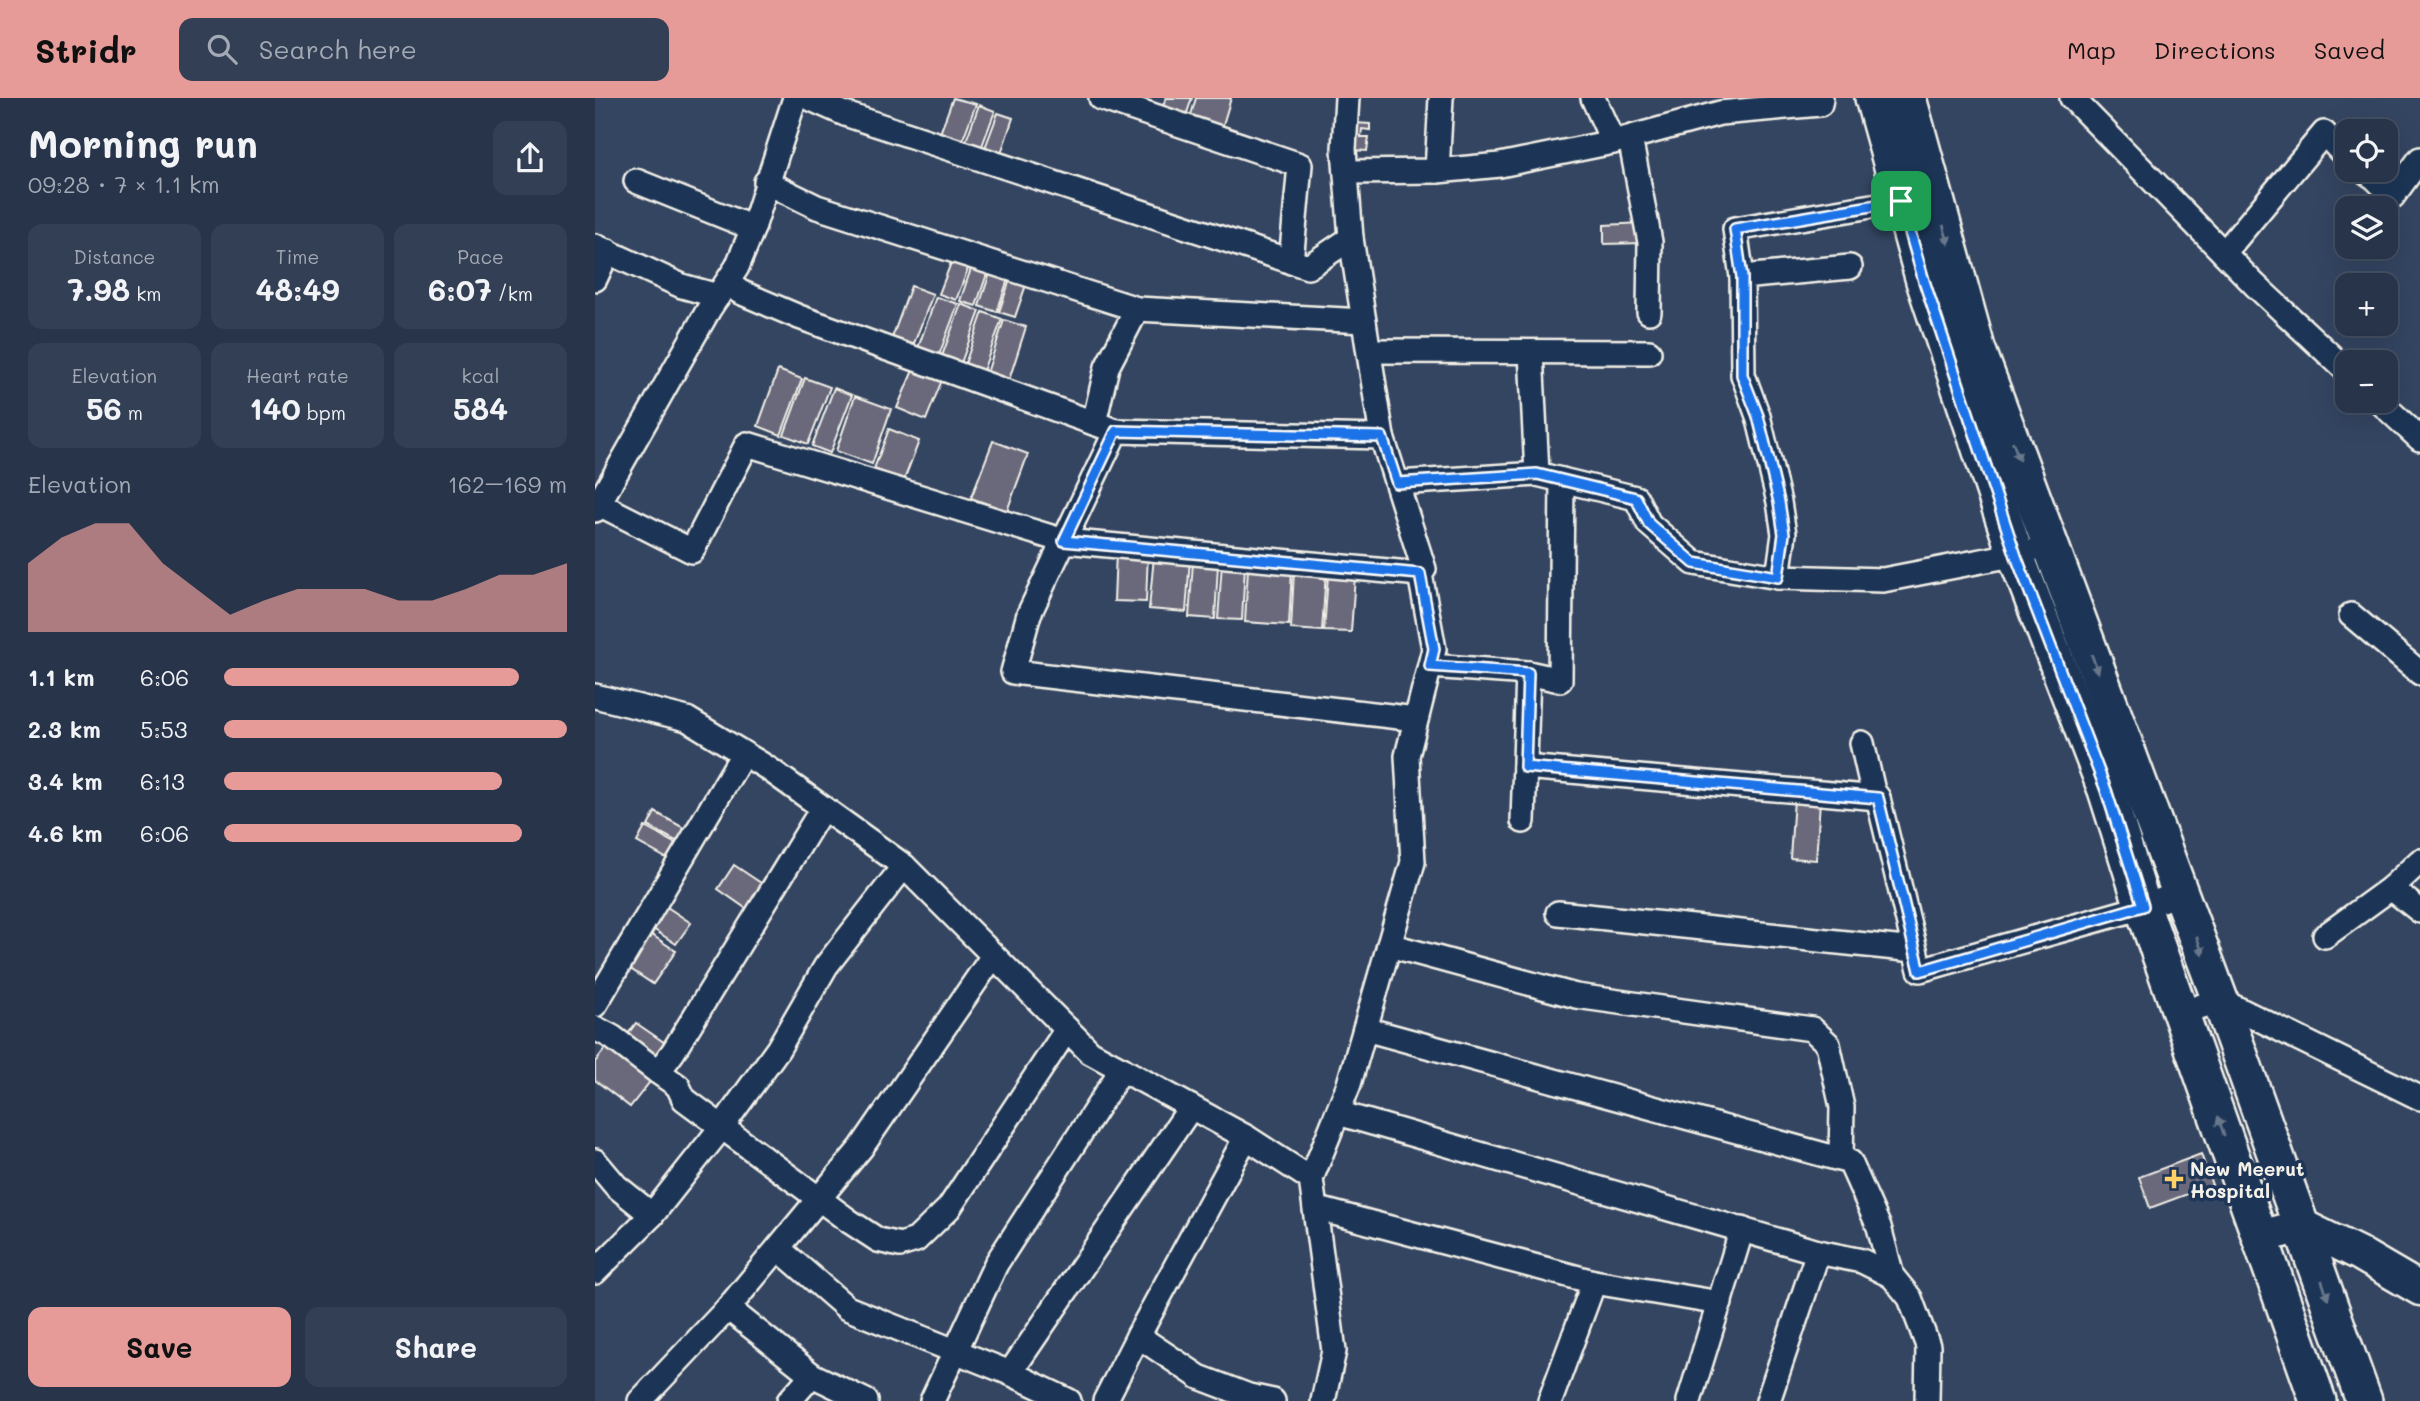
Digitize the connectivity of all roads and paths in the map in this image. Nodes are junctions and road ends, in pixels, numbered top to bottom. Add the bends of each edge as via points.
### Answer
1 (795, 98) edge
2 (809, 98) edge
3 (1101, 98) edge
4 (1347, 98) edge
5 (1441, 98) edge
6 (1593, 98) edge
7 (1821, 98) edge
8 (1873, 98) edge
9 (1908, 98) edge
10 (2077, 100) edge
11 (1719, 105) edge
12 (1622, 140) junction
13 (2335, 145) edge
14 (2420, 159) edge
15 (1437, 171) junction
16 (1346, 172) junction
17 (636, 181) dead end
18 (1908, 181) junction
19 (766, 182) junction
20 (2379, 182) edge
21 (753, 228) junction
22 (1352, 238) junction
23 (602, 248) edge
24 (2224, 253) junction
25 (1291, 262) junction
26 (1850, 267) dead end
27 (1742, 277) junction
28 (595, 279) edge
29 (723, 290) junction
30 (1137, 309) junction
31 (1649, 312) dead end
32 (1364, 321) junction
33 (1369, 351) junction
34 (1531, 352) junction
35 (1649, 352) dead end
36 (2335, 359) edge
37 (2392, 413) edge
38 (1094, 423) junction
39 (1116, 431) junction
40 (1382, 437) junction
41 (2420, 439) edge
42 (1537, 474) junction
43 (1562, 480) junction
44 (1397, 483) junction
45 (596, 505) edge
46 (1064, 541) junction
47 (2051, 545) junction
48 (2016, 556) junction
49 (1420, 574) junction
50 (1778, 577) junction
51 (2351, 615) dead end
52 (1430, 666) junction
53 (1528, 673) junction
54 (2420, 673) edge
55 (595, 696) edge
56 (1416, 719) junction
57 (1862, 743) dead end
58 (743, 754) junction
59 (1525, 767) junction
60 (1878, 798) junction
61 (822, 809) junction
62 (1523, 821) dead end
63 (2420, 861) edge
64 (904, 866) junction
65 (2391, 888) junction
66 (2180, 893) junction
67 (2143, 906) junction
68 (2420, 911) edge
69 (1558, 913) dead end
70 (2325, 936) dead end
71 (1389, 945) junction
72 (1915, 950) junction
73 (993, 956) junction
74 (2220, 1000) junction
75 (595, 1005) edge
76 (2181, 1013) junction
77 (595, 1028) edge
78 (1067, 1029) junction
79 (1365, 1029) junction
80 (1122, 1069) junction
81 (658, 1072) junction
82 (2420, 1098) edge
83 (1191, 1107) junction
84 (1338, 1114) junction
85 (721, 1128) junction
86 (1246, 1137) junction
87 (1841, 1159) junction
88 (595, 1161) edge
89 (1311, 1180) junction
90 (818, 1200) junction
91 (1315, 1208) junction
92 (652, 1215) junction
93 (2303, 1226) junction
94 (1742, 1229) junction
95 (2259, 1237) junction
96 (779, 1249) junction
97 (1818, 1252) junction
98 (599, 1260) edge
99 (1892, 1276) junction
100 (1594, 1282) junction
101 (2420, 1289) edge
102 (1720, 1303) junction
103 (728, 1308) junction
104 (1137, 1336) junction
105 (956, 1352) junction
106 (1010, 1373) junction
107 (812, 1376) junction
108 (640, 1401) edge
109 (789, 1401) edge
110 (866, 1401) edge
111 (932, 1401) edge
112 (1069, 1401) edge
113 (1105, 1401) edge
114 (1273, 1401) edge
115 (1323, 1401) edge
116 (1550, 1401) edge
117 (1689, 1401) edge
118 (1768, 1401) edge
119 (1927, 1401) edge
120 (2318, 1401) edge
121 (2364, 1401) edge

1 - 19 street
2 - 25 street via 845,114
3 - 25 street via 1300,164
4 - 16 street
5 - 15 street
6 - 12 street
7 - 11 street via 1820,104
8 - 18 main road
9 - 18 main road
10 - 24 street
11 - 12 street
12 - 15 street via 1500,164
12 - 31 street via 1650,242
13 - 24 street via 2324,133
14 - 20 street via 2393,196
15 - 16 street
16 - 22 street
17 - 21 street
18 - 27 street via 1735,229
18 -> 47 main road
18 - 48 main road via 1924,281
19 - 21 street
19 - 30 street via 817,207
21 - 29 street
22 - 25 street via 1308,267
22 - 32 street
23 - 28 street
23 - 29 street via 682,286
24 - 36 street
26 - 27 street
27 - 50 street via 1742,375 1758,416 1779,502 1784,534
29 - 38 street via 740,292
29 - 45 street
30 - 32 street
30 - 38 street via 1107,367
32 - 33 street
33 - 34 street
33 - 40 street
34 - 35 street
34 - 42 street
37 - 41 street
38 - 39 street
39 - 40 street
39 - 46 street
40 - 44 street
42 - 43 street
42 - 44 street
43 - 50 street via 1636,498 1649,524 1694,563
43 - 53 street via 1560,680
44 - 49 street via 1424,569
45 - 46 street via 692,551 747,444
46 - 49 street
46 - 56 street via 1029,614 1013,672
47 - 48 street
47 -> 66 main road
48 - 50 street via 1883,580
48 - 67 main road via 2106,790
49 - 52 street via 1434,649
51 - 54 street
52 - 53 street
52 - 56 street
53 - 59 street
55 - 58 street via 687,719
56 - 71 street via 1407,756 1413,862
57 - 60 street
58 - 61 street
58 - 75 street
59 - 60 street
59 - 62 street
60 - 72 street
61 - 64 street
61 - 81 street
63 - 65 street
64 - 73 street
64 - 85 street via 826,966 778,1049
65 - 68 street
65 - 70 street
66 - 67 street
66 -> 74 main road
67 - 72 street via 1920,971
67 - 76 main road
69 - 72 street
71 - 79 street
71 - 87 street via 1576,996 1812,1029 1828,1044 1842,1107
73 - 78 street
73 - 90 street via 860,1148
74 - 76 street
74 - 82 street
74 - 93 main road
95 -> 76 main road
77 - 81 street
78 - 80 street via 1090,1052
78 - 90 street via 949,1208 916,1240 900,1245 878,1240
79 - 84 street
79 - 87 street
80 - 83 street
80 - 105 street via 996,1264
81 - 85 street
83 - 86 street
83 - 106 street
84 - 89 street
84 - 94 street
85 - 90 street
85 - 92 street
86 - 89 street
86 - 104 street
87 - 99 street via 1850,1162 1879,1227
88 - 92 street via 616,1186
89 - 91 street
90 - 96 street
91 - 100 street
91 - 115 street via 1334,1351
92 - 98 street
93 - 95 street
93 - 101 street
93 -> 121 main road
94 - 97 street
94 - 102 street
95 - 120 main road
96 - 103 street
96 - 105 street via 847,1308
97 - 99 street via 1862,1261
97 - 118 street
99 - 119 street via 1910,1298 1928,1346
100 - 102 street
100 - 116 street
102 - 117 street
103 - 107 street
103 - 108 street
104 - 113 street
104 - 114 street via 1199,1377
105 - 106 street
105 - 111 street
106 - 112 street
107 - 109 street
107 - 110 street

